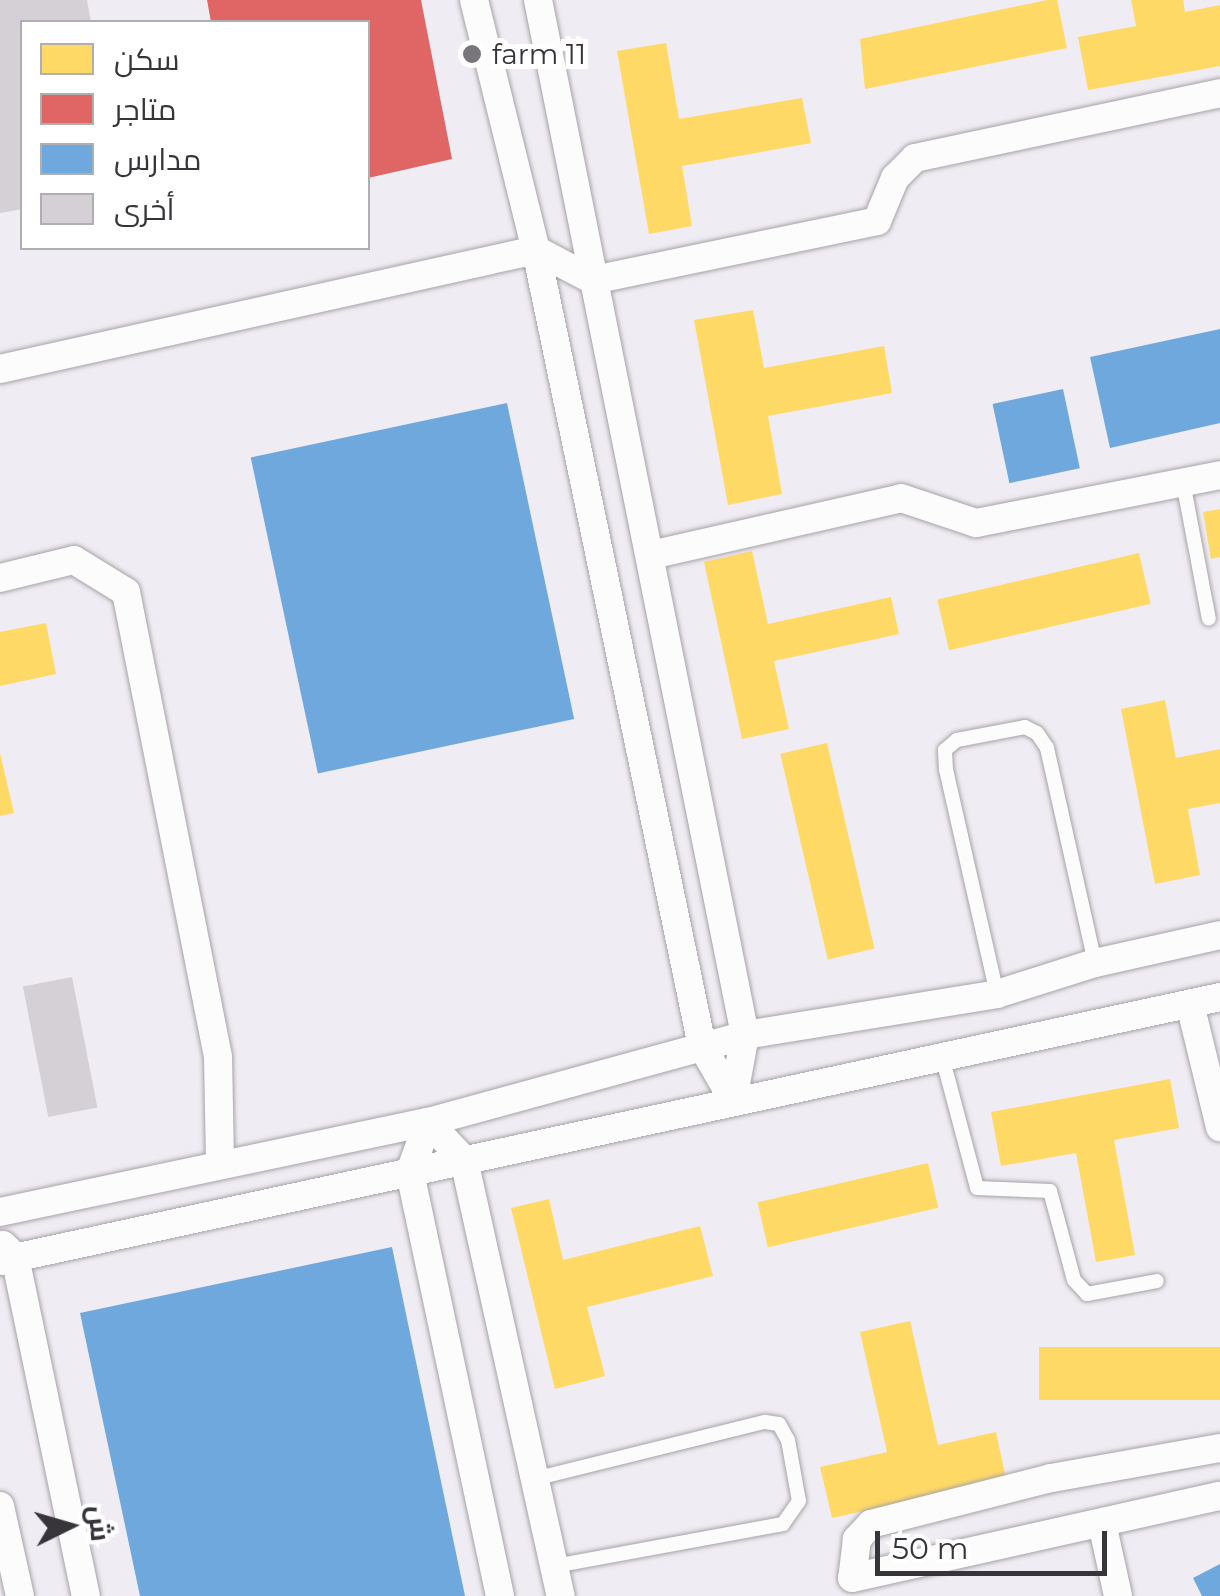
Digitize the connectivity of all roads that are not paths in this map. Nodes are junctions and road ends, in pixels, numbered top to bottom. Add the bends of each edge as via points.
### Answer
1 (474, 0) edge
2 (538, 0) edge
3 (1220, 93) edge
4 (536, 250) junction
5 (592, 280) junction
6 (0, 369) edge
7 (1220, 475) edge
8 (1183, 482) junction
9 (651, 555) junction
10 (0, 578) edge
11 (1208, 619) dead end
12 (1220, 935) edge
13 (1095, 963) junction
14 (997, 994) junction
15 (1220, 997) edge
16 (1190, 1004) junction
17 (745, 1035) junction
18 (702, 1046) junction
19 (944, 1060) junction
20 (733, 1100) junction
21 (428, 1122) junction
22 (1220, 1127) edge
23 (464, 1160) junction
24 (220, 1166) junction
25 (410, 1172) junction
26 (0, 1212) edge
27 (5, 1253) edge
28 (1157, 1282) dead end
29 (1220, 1448) edge
30 (534, 1479) junction
31 (1220, 1496) edge
32 (0, 1506) edge
33 (1102, 1523) junction
34 (553, 1566) junction
35 (20, 1596) edge
36 (86, 1596) edge
37 (500, 1596) edge
38 (561, 1596) edge
39 (1118, 1596) edge

1 - 4 street
2 - 5 street
3 - 5 street via 914,158 895,178 877,221
4 - 5 street
4 - 6 street
4 - 18 street
5 - 9 street
7 - 8 street
8 - 9 street via 976,522 901,498
8 - 11 lane
9 - 17 street
10 - 24 street via 74,560 126,592 218,1058
12 - 13 street
13 - 14 street
13 - 14 lane via 1047,748 1025,727 957,740 945,750 946,770
14 - 17 street
15 - 16 street
16 - 19 street
16 - 22 street
17 - 18 street
17 - 20 street
18 - 20 street
18 - 21 street
19 - 20 street
19 - 28 lane via 977,1188 1050,1191 1074,1280 1087,1294
20 - 23 street
21 - 23 street
21 - 24 street
21 - 25 street
23 - 25 street
23 - 30 street
24 - 26 street
25 - 27 street
25 - 37 street
27 - 36 street
29 - 33 street via 1051,1478 872,1524 857,1539 852,1578
30 - 34 street
30 - 34 lane via 765,1422 780,1424 788,1440 799,1501 782,1524
31 - 33 street
32 - 35 street
33 - 39 street
34 - 38 street

